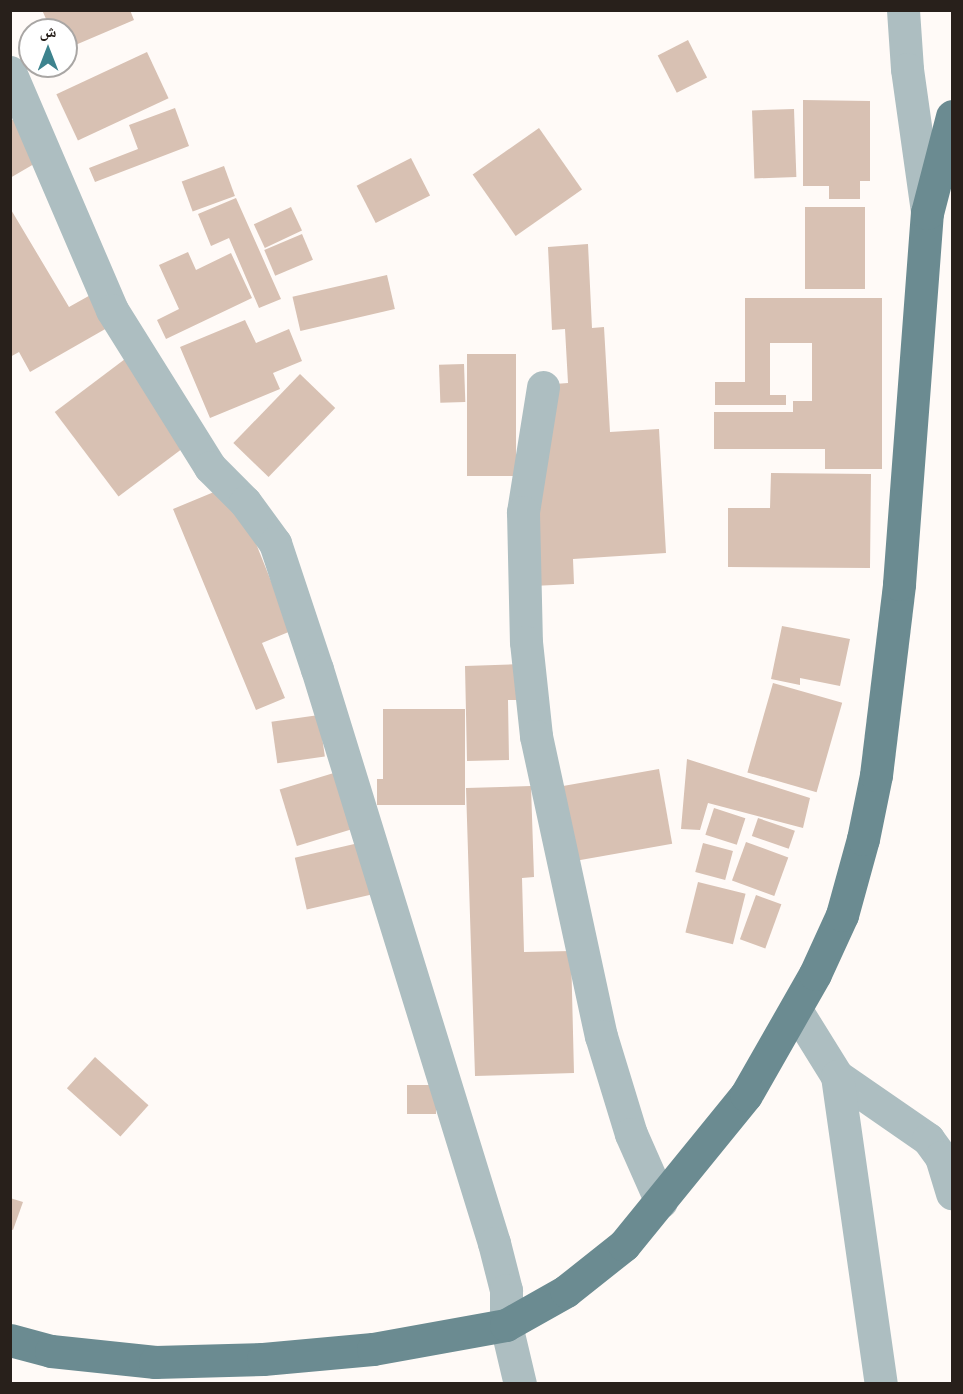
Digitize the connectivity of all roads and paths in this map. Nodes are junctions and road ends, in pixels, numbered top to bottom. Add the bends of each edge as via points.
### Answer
1 (903, 10) edge
2 (10, 72) edge
3 (952, 116) edge
4 (927, 213) junction
5 (543, 387) dead end
6 (796, 1010) junction
7 (837, 1076) junction
8 (952, 1193) edge
9 (661, 1202) junction
10 (506, 1325) junction
11 (10, 1340) edge
12 (520, 1383) edge
13 (881, 1383) edge

1 - 4 street
2 - 10 street via 112,310 210,467 245,502 275,543 494,1243 506,1290
3 - 4 main road
4 - 6 main road via 899,584 876,775 842,915
5 - 9 street via 523,512 526,642 536,736 601,1036 631,1134
6 - 7 street
6 - 9 main road via 746,1095
7 - 8 street via 928,1139 941,1157
7 - 13 street
9 - 10 main road via 624,1245 599,1265 566,1291
10 - 11 main road via 373,1350 227,1360 155,1362 51,1351
10 - 12 street

